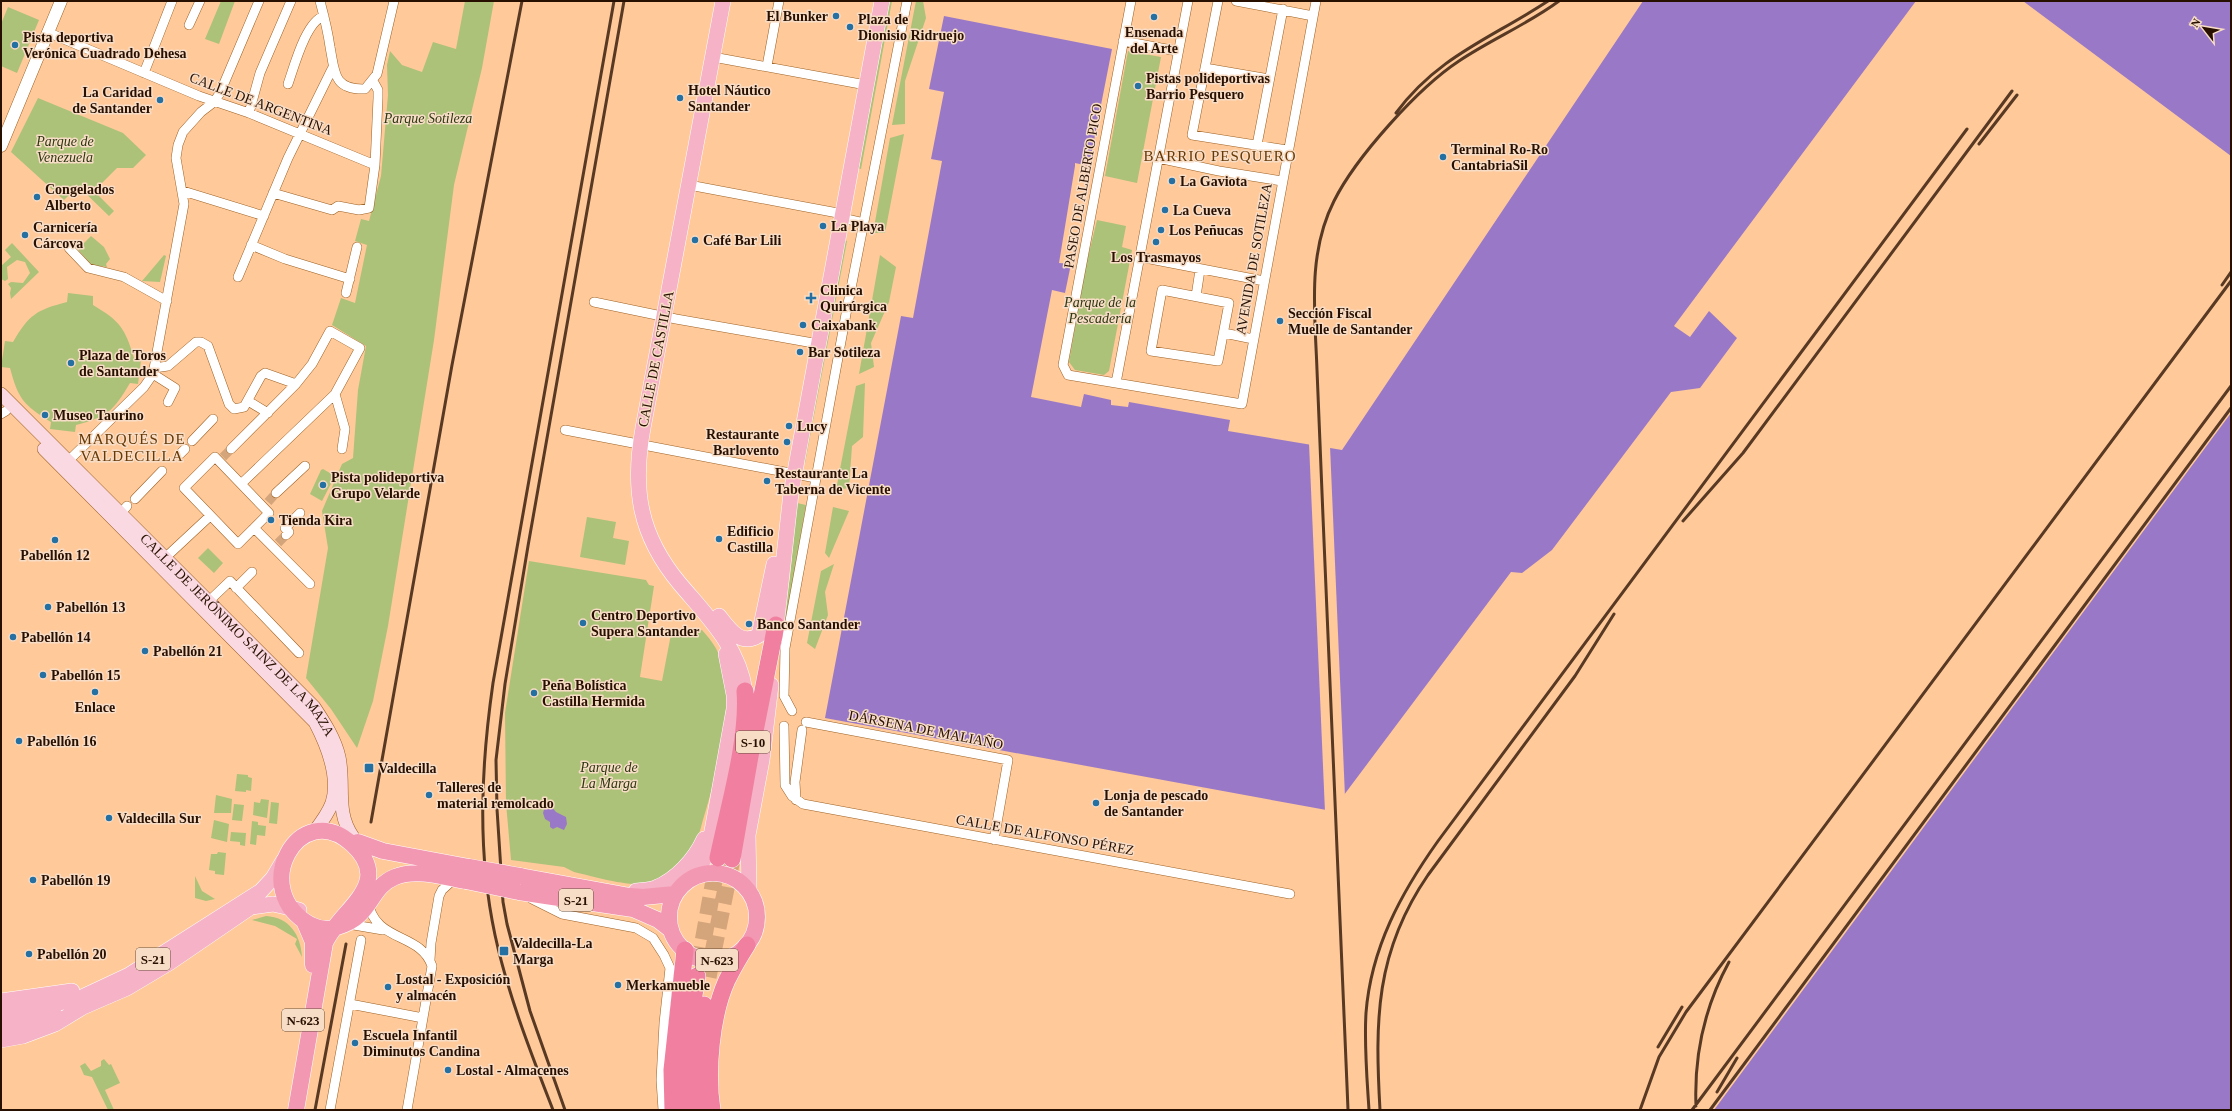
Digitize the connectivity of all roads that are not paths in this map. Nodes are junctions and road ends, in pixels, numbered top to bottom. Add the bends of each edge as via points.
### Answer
1 (61, 1) edge
2 (172, 1) edge
3 (200, 1) edge
4 (259, 1) edge
5 (291, 1) edge
6 (320, 1) edge
7 (394, 1) edge
8 (723, 1) edge
9 (779, 1) edge
10 (882, 1) edge
11 (907, 1) edge
12 (1131, 1) edge
13 (1188, 1) edge
14 (1218, 1) edge
15 (1236, 1) edge
16 (1316, 1) edge
17 (1283, 9) junction
18 (324, 16) junction
19 (1314, 16) junction
20 (189, 25) dead end
21 (47, 32) junction
22 (1123, 40) junction
23 (1178, 51) junction
24 (713, 57) junction
25 (767, 66) junction
26 (1205, 68) junction
27 (332, 69) junction
28 (144, 73) junction
29 (1270, 79) junction
30 (373, 81) junction
31 (288, 84) dead end
32 (860, 84) junction
33 (214, 102) junction
34 (249, 113) junction
35 (14, 116) junction
36 (1, 129) edge
37 (300, 134) junction
38 (1257, 145) junction
39 (1, 146) edge
40 (1287, 150) junction
41 (1158, 158) junction
42 (376, 165) junction
43 (1282, 181) junction
44 (689, 185) junction
45 (182, 191) junction
46 (273, 193) junction
47 (264, 216) junction
48 (842, 216) junction
49 (864, 223) junction
50 (251, 245) junction
51 (358, 247) dead end
52 (69, 248) dead end
53 (1140, 257) junction
54 (1200, 270) junction
55 (238, 277) dead end
56 (350, 279) junction
57 (1264, 281) junction
58 (346, 294) dead end
59 (1196, 296) junction
60 (167, 301) junction
61 (594, 302) dead end
62 (664, 317) junction
63 (1224, 333) junction
64 (1254, 340) junction
65 (818, 344) junction
66 (154, 371) junction
67 (1116, 383) junction
68 (296, 384) junction
69 (1, 394) edge
70 (335, 394) junction
71 (248, 401) junction
72 (168, 402) dead end
73 (3, 410) edge
74 (268, 412) junction
75 (213, 418) dead end
76 (565, 430) dead end
77 (192, 441) dead end
78 (640, 444) junction
79 (342, 448) dead end
80 (231, 449) tunnel mouth
81 (65, 464) junction
82 (305, 466) dead end
83 (162, 471) dead end
84 (795, 473) junction
85 (816, 478) junction
86 (241, 484) junction
87 (276, 494) tunnel mouth
88 (791, 497) junction
89 (135, 499) dead end
90 (300, 513) dead end
91 (210, 516) junction
92 (254, 528) junction
93 (286, 535) tunnel mouth
94 (658, 551) junction
95 (166, 558) junction
96 (252, 572) dead end
97 (310, 584) dead end
98 (236, 588) junction
99 (209, 602) junction
100 (776, 625) junction
101 (722, 635) junction
102 (298, 653) dead end
103 (745, 691) joint
104 (792, 711) dead end
105 (806, 722) dead end
106 (784, 726) dead end
107 (802, 730) dead end
108 (796, 800) junction
109 (716, 808) junction
110 (311, 830) junction
111 (994, 840) junction
112 (357, 841) junction
113 (280, 860) junction
114 (698, 875) junction
115 (459, 876) junction
116 (749, 890) junction
117 (519, 892) junction
118 (616, 892) junction
119 (676, 894) junction
120 (1290, 894) dead end
121 (370, 897) junction
122 (303, 918) junction
123 (341, 924) junction
124 (382, 928) junction
125 (671, 930) junction
126 (361, 940) dead end
127 (747, 945) junction
128 (685, 950) junction
129 (430, 960) junction
130 (97, 989) junction
131 (1, 1001) edge
132 (350, 1004) junction
133 (83, 1007) junction
134 (1, 1015) edge
135 (423, 1018) junction
136 (1, 1026) edge
137 (1, 1040) edge
138 (672, 1090) junction
139 (287, 1110) edge
140 (296, 1110) edge
141 (330, 1110) edge
142 (407, 1110) edge
143 (664, 1110) edge
144 (672, 1110) edge
145 (686, 1110) edge
146 (698, 1110) edge
147 (712, 1110) edge

1 - 21 street
2 - 28 street
3 - 20 street
4 - 33 street
5 - 34 street via 260,73
6 - 18 street
7 - 30 street via 381,65
8 - 24 main road, CALLE DE CASTILLA
9 - 25 street
10 - 32 main road
11 - 49 street
12 - 22 street, PASEO DE ALBERTO PICO
13 - 23 street
14 - 26 street
15 - 17 street
16 - 19 street, AVENIDA DE SOTILEZA
17 - 19 street
17 - 29 street
18 - 27 street
18 - 31 street via 318,18 311,27
19 - 40 street, AVENIDA DE SOTILEZA
21 - 28 street, CALLE DE ARGENTINA
21 - 35 street
22 - 23 street
22 - 67 street, PASEO DE ALBERTO PICO via 1064,359 1068,375
23 - 41 street
24 - 25 street
24 - 44 main road, CALLE DE CASTILLA
25 - 32 street
26 - 29 street
26 - 38 street via 1192,135
27 - 30 street via 337,78 350,88 364,89
27 - 37 street
28 - 33 street, CALLE DE ARGENTINA
29 - 38 street
30 - 42 street via 378,90
32 - 48 main road
33 - 34 street, CALLE DE ARGENTINA
33 - 45 street via 201,112 180,138 176,158
34 - 37 street, CALLE DE ARGENTINA
35 - 36 street via 9,124
35 - 39 street
37 - 42 street, CALLE DE ARGENTINA
37 - 46 street
38 - 40 street
40 - 43 street, AVENIDA DE SOTILEZA
41 - 43 street
41 - 53 street
42 - 46 street via 369,208 359,210 338,206 332,210
43 - 57 street, AVENIDA DE SOTILEZA
44 - 48 street
44 - 62 main road, CALLE DE CASTILLA
45 - 47 street
45 - 60 street via 184,204
46 - 47 street
47 - 50 street
48 - 49 street
48 - 65 main road
49 - 85 street
50 - 55 street
50 - 56 street via 285,259
51 - 56 street
52 - 60 street via 88,268 124,277
53 - 54 street
53 - 67 street
54 - 57 street
54 - 59 street
56 - 58 street
57 - 64 street, AVENIDA DE SOTILEZA
59 - 63 street via 1229,303
59 - 63 street via 1162,290 1151,351 1218,361
60 - 66 street
61 - 62 street
62 - 65 street
62 - 78 main road, CALLE DE CASTILLA
63 - 64 street
64 - 67 street, AVENIDA DE SOTILEZA via 1242,404
65 - 84 main road
66 - 71 street via 168,366 196,342 204,342 208,346 229,404 237,410 244,407
66 - 72 street via 175,388
66 - 81 street via 144,387
68 - 70 street via 312,364 330,331 360,348
68 - 71 street via 265,373
68 - 74 street
69 - 81 main road, CALLE DE JERÓNIMO SAINZ DE LA MAZA
70 - 79 street via 345,429
70 - 86 street
71 - 74 street
73 - 81 main road, CALLE DE JERÓNIMO SAINZ DE LA MAZA
74 - 80 street
75 - 77 street
76 - 78 street
78 - 84 street
78 - 94 main road, CALLE DE CASTILLA via 637,474 640,504 645,523
81 - 95 main road, CALLE DE JERÓNIMO SAINZ DE LA MAZA via 124,510
81 - 110 main road, CALLE DE JERÓNIMO SAINZ DE LA MAZA via 307,713 324,740 334,783 332,802
82 - 87 street
83 - 89 street
84 - 85 street
84 - 88 main road
85 - 104 street via 785,648 784,696
86 - 91 street via 221,459 215,457 184,488
86 - 92 street via 266,505 269,513
88 - 94 main road via 775,558 762,625 759,635 752,639 745,640 735,635
88 - 100 main road
90 - 93 street via 285,528 290,532
91 - 92 street via 238,544
91 - 95 street
92 - 97 street via 276,545
94 - 101 main road, CALLE DE CASTILLA via 669,571
95 - 99 main road, CALLE DE JERÓNIMO SAINZ DE LA MAZA
96 - 98 street
98 - 99 street via 230,582
98 - 102 street
99 - 112 main road, CALLE DE JERÓNIMO SAINZ DE LA MAZA via 288,680 320,716 339,757 341,808 347,826
100 - 103 highway, S-10 via 750,756 725,859 745,717
100 - 116 main road via 769,705 748,835
101 - 103 main road, CALLE DE CASTILLA via 740,666
101 - 109 main road via 734,695 732,722
105 - 111 street, DÁRSENA DE MALIAÑO via 1008,760
106 - 108 street via 784,785
107 - 108 street
108 - 111 street, CALLE DE ALFONSO PÉREZ via 814,807
109 - 114 main road via 710,842
109 - 118 main road via 699,850 680,871 654,888
110 - 112 highway, S-21 via 324,830
110 - 113 highway, S-21
110 - 122 highway, S-21 via 292,857 286,877
111 - 120 street, CALLE DE ALFONSO PÉREZ
112 - 115 highway, S-21 via 374,849 442,862
112 - 121 highway via 372,867
112 - 123 highway, S-21 via 367,879 362,896
113 - 122 highway via 281,885 285,898
113 - 130 main road, S-21 via 273,878 260,891 129,975
114 - 116 highway, N-623 via 711,872 724,874 737,879
114 - 119 highway via 685,883
115 - 117 highway, S-21, bridge
115 - 118 highway, S-21, bridge via 520,876
115 - 121 highway, S-21 via 400,870 378,879
115 - 124 street via 434,880 407,878 388,886 375,905 375,912
115 - 129 street via 442,890 439,896
116 - 127 highway, N-623 via 757,910 757,923
117 - 125 highway, S-21 via 633,909 658,920
117 - 143 street via 562,914 620,924 644,932 653,938 670,968 661,1080
118 - 119 highway, S-21 via 643,897
119 - 125 highway via 670,911
121 - 123 highway, S-21
121 - 124 street
122 - 123 highway, S-21 via 317,928
122 - 133 main road, S-21 via 273,904 254,906 127,988
122 - 139 highway, N-623 via 314,948 314,960
123 - 124 street
123 - 140 highway, N-623 via 329,945
124 - 129 street via 420,948
125 - 128 highway, N-623
126 - 132 street
127 - 128 highway, N-623 via 736,954 717,960 697,957
127 - 147 highway via 727,981 718,1008 711,1051
128 - 138 highway via 674,1044
129 - 135 street via 432,974
130 - 131 main road, S-21
130 - 134 main road, S-21 via 82,997
132 - 135 street
132 - 141 street
133 - 136 main road, S-21 via 36,1020
133 - 137 main road, S-21 via 55,1024 23,1036
135 - 142 street
138 - 143 highway
138 - 144 highway
145 - 146 highway via 686,1046 702,976 696,1063

